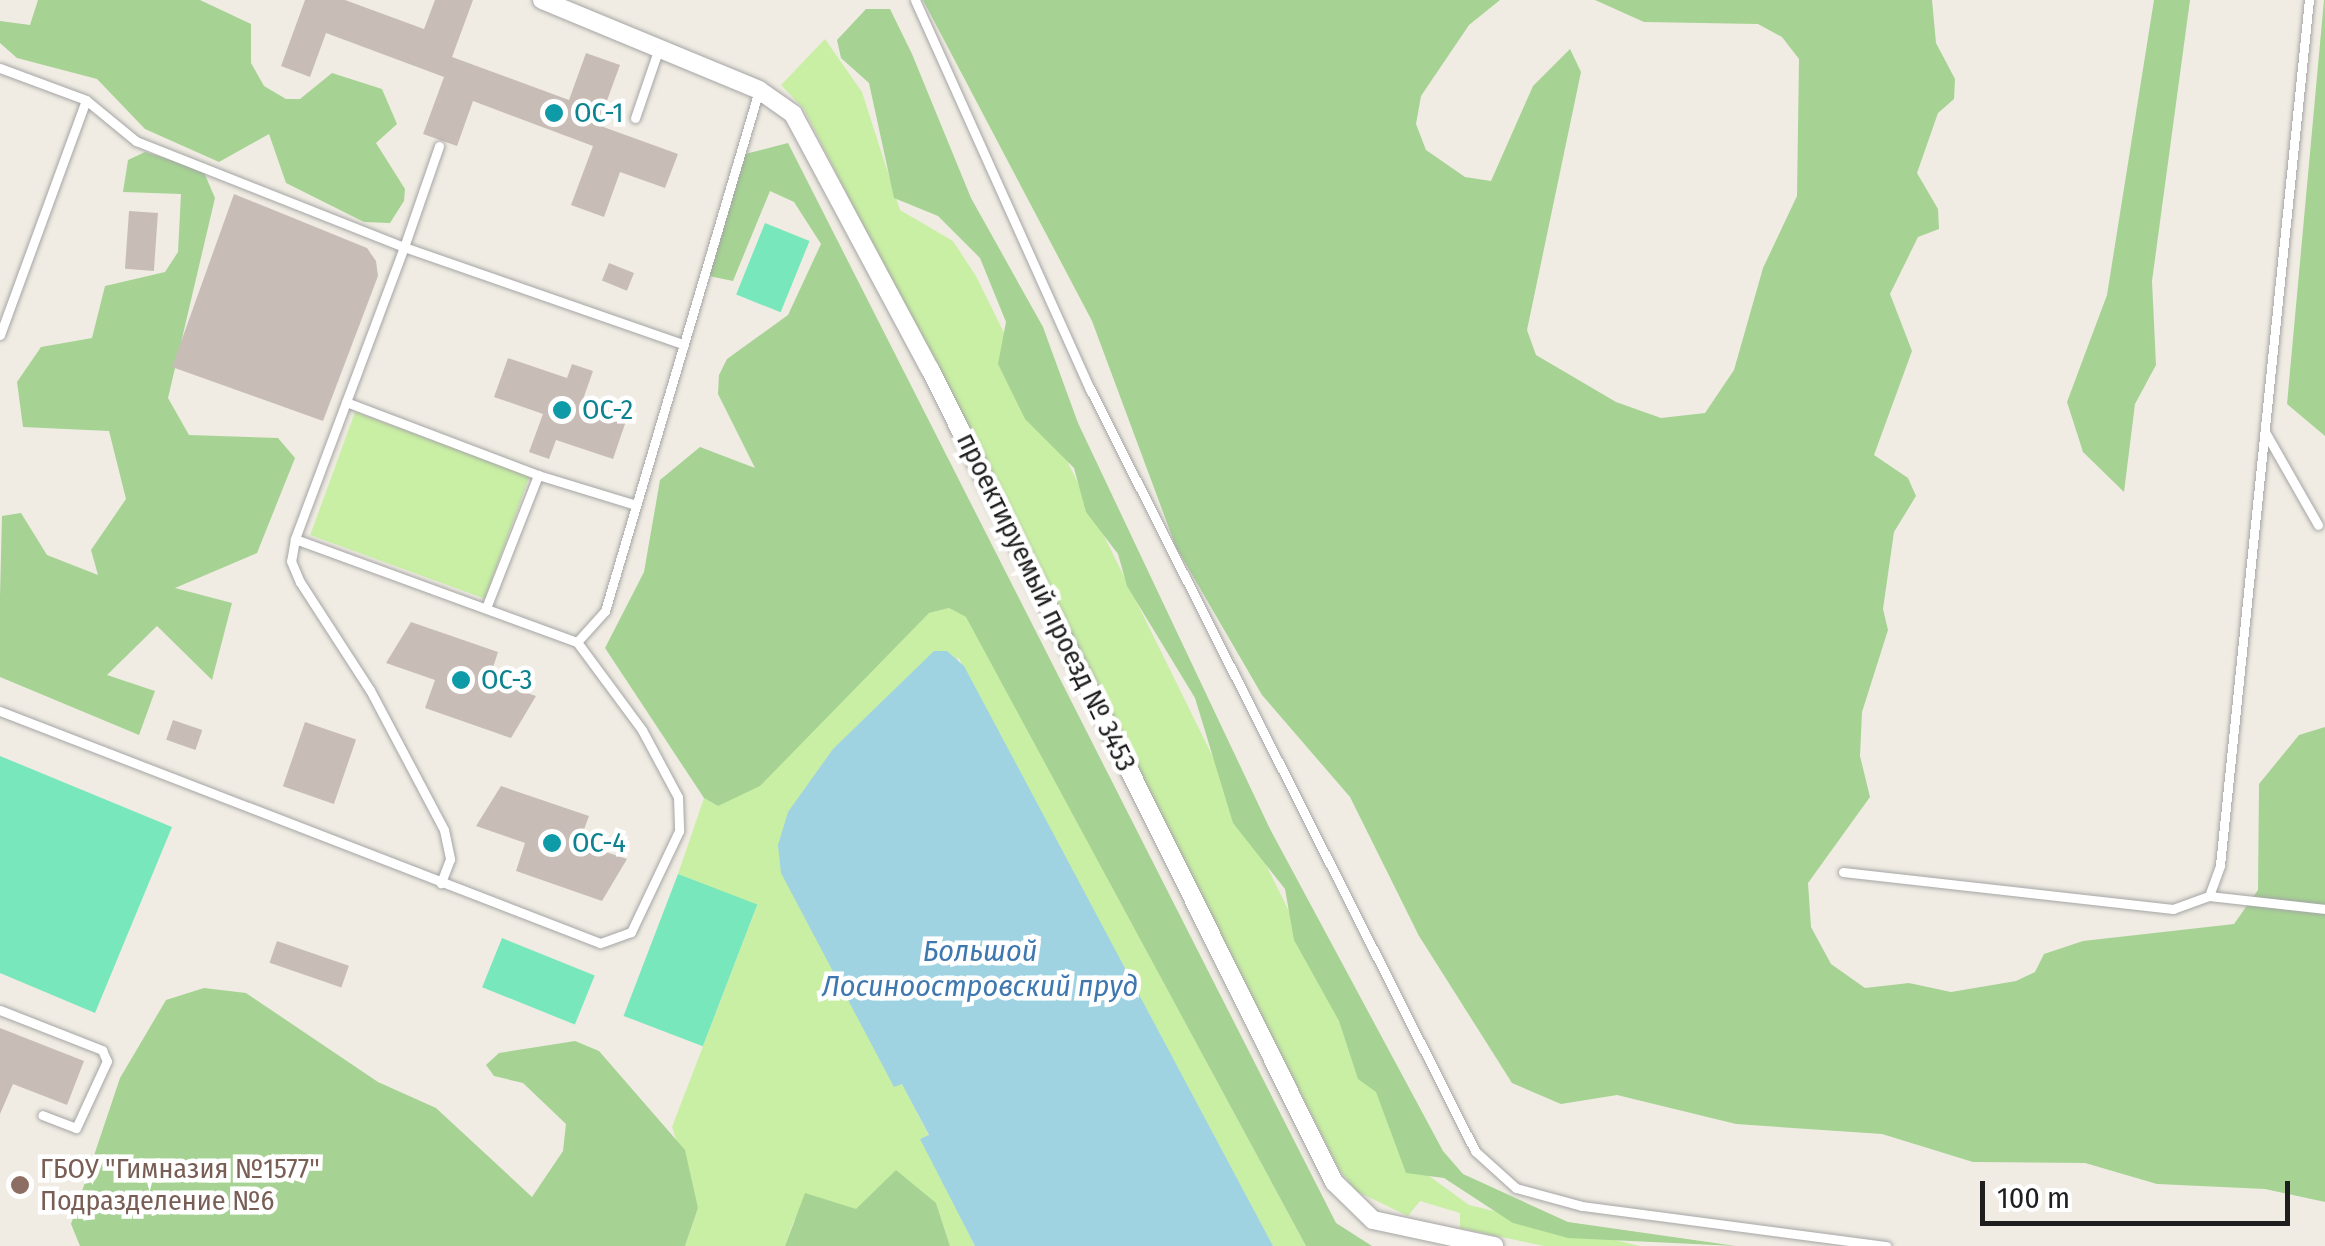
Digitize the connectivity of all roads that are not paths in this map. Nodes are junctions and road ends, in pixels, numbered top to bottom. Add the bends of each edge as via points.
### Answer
1 (542, 0) edge
2 (915, 0) edge
3 (2309, 0) edge
4 (659, 48) junction
5 (0, 68) edge
6 (758, 90) junction
7 (86, 100) junction
8 (636, 118) dead end
9 (440, 146) dead end
10 (404, 247) junction
11 (0, 335) edge
12 (684, 344) junction
13 (346, 402) junction
14 (2264, 429) junction
15 (538, 474) junction
16 (636, 505) junction
17 (2318, 525) dead end
18 (295, 539) junction
19 (486, 608) junction
20 (577, 642) junction
21 (0, 711) edge
22 (1842, 872) dead end
23 (441, 883) junction
24 (2210, 896) junction
25 (2325, 909) edge
26 (0, 1010) edge
27 (42, 1116) dead end
28 (1494, 1246) edge
29 (1886, 1246) edge

1 - 4 street, проектируемый проезд № 3453
2 - 29 lane via 1090,390 1475,1150 1516,1188 1582,1206
3 - 14 lane
4 - 6 street, проектируемый проезд № 3453
4 - 8 lane
5 - 7 lane
6 - 12 lane
6 - 28 street, проектируемый проезд № 3453 via 800,123 930,369 1334,1182 1373,1220
7 - 10 lane via 136,141
7 - 11 lane
9 - 10 lane
10 - 12 lane
10 - 13 lane
12 - 16 lane
13 - 15 lane
13 - 18 lane
14 - 17 lane
14 - 24 lane via 2220,865
15 - 16 lane
15 - 19 lane
16 - 20 lane via 605,611
18 - 19 lane
18 - 23 lane via 291,560 300,582 370,690 444,830 450,860
19 - 20 lane
20 - 23 lane via 642,730 678,797 678,831 643,911 631,932 600,944
21 - 23 lane
22 - 24 lane via 2173,909
24 - 25 lane
26 - 27 lane via 102,1050 107,1061 76,1128

